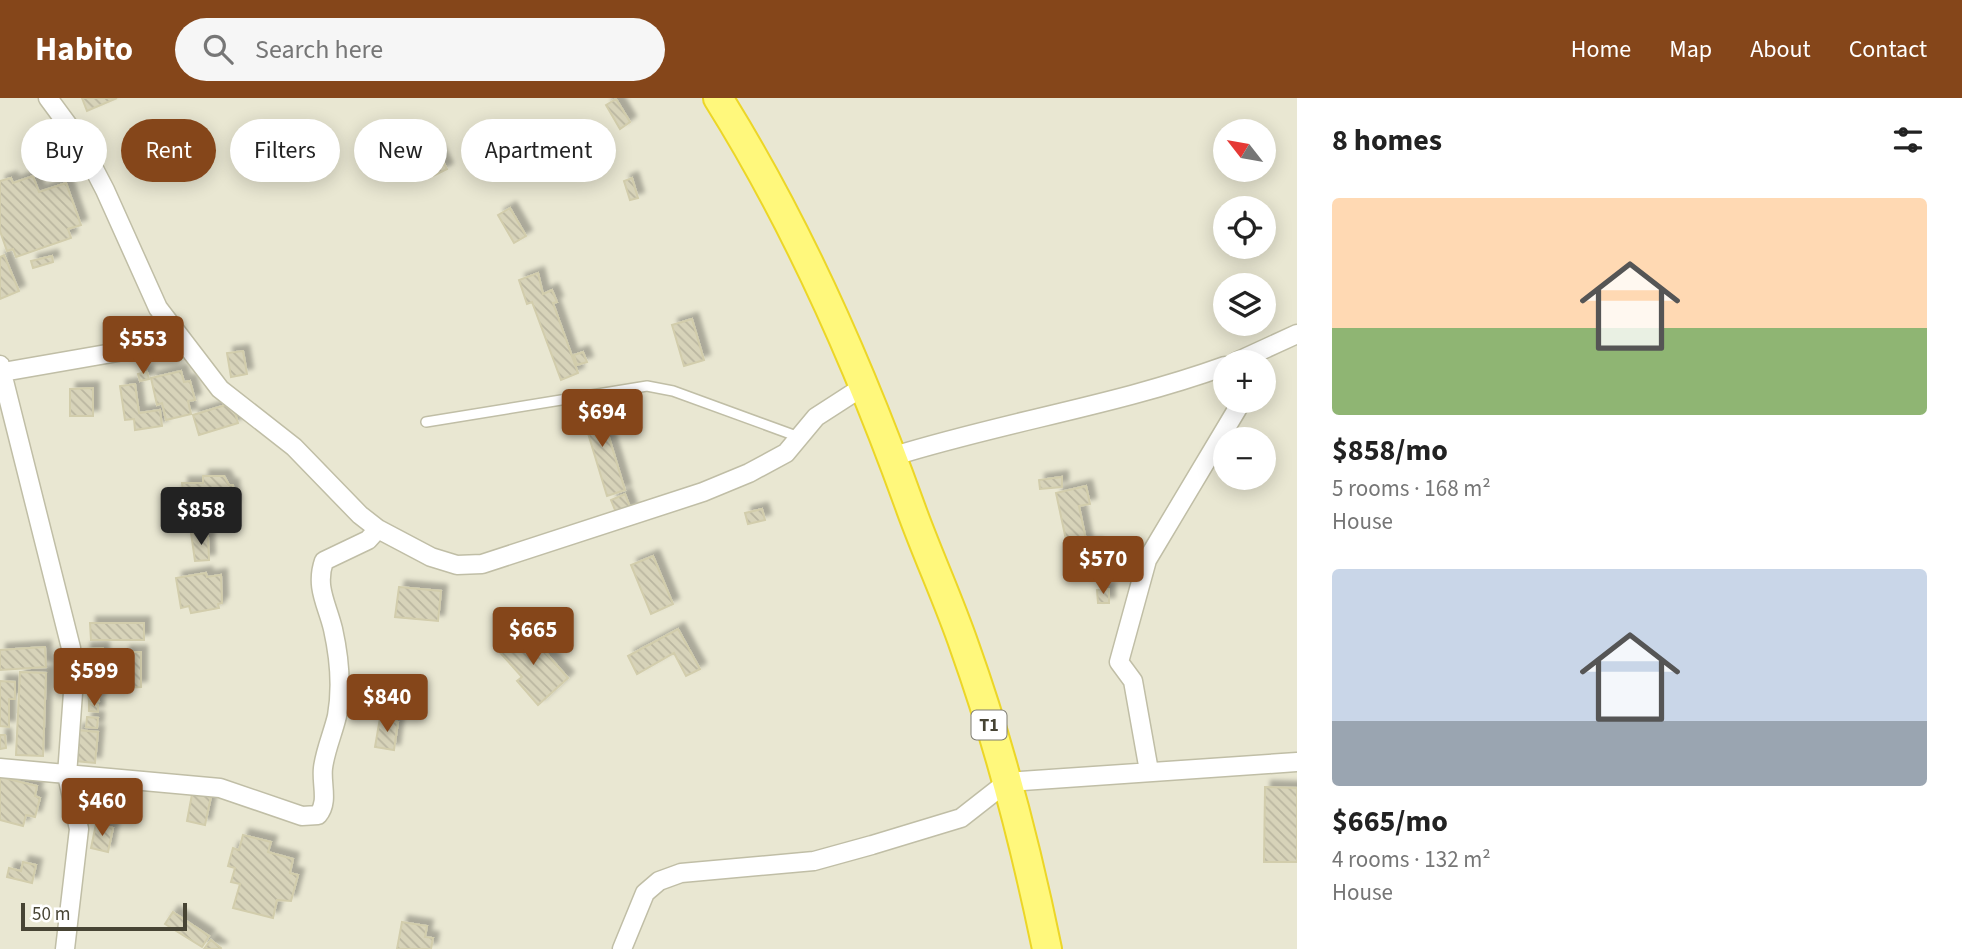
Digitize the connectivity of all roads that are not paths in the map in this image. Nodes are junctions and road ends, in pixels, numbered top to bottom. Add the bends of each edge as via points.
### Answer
1 (48, 98) edge
2 (718, 98) edge
3 (1290, 340) edge
4 (181, 341) junction
5 (1265, 350) edge
6 (1276, 354) edge
7 (2, 369) edge
8 (1213, 370) edge
9 (864, 386) junction
10 (1235, 413) edge
11 (426, 422) dead end
12 (801, 438) junction
13 (894, 456) junction
14 (378, 529) junction
15 (1297, 762) edge
16 (0, 768) edge
17 (1149, 771) junction
18 (67, 775) junction
19 (1007, 782) junction
20 (65, 949) edge
21 (622, 949) edge
22 (1047, 949) edge

1 - 4 street via 79,140 158,308
2 - 9 highway, T1 via 749,147 813,273
3 - 5 street
3 - 6 street
4 - 7 street
4 - 14 street via 220,389 294,447
7 - 18 street via 71,648 74,679
8 - 13 street via 1124,398 968,433
9 - 12 street via 821,412
9 - 13 highway, T1
10 - 17 street via 1147,560 1122,646 1119,662 1133,681
11 - 12 lane via 647,386 674,391
12 - 14 street via 786,453 703,492 482,564 457,565 431,557
13 - 19 highway, T1 via 965,648
14 - 18 street via 368,540 324,561 320,575 339,667 337,714 323,768 324,807 318,815 302,816 220,788
15 - 17 street
16 - 18 street
17 - 19 street
18 - 20 street via 79,829
19 - 21 street via 961,818 872,845 814,861 681,873 659,881 645,893
19 - 22 highway, T1

